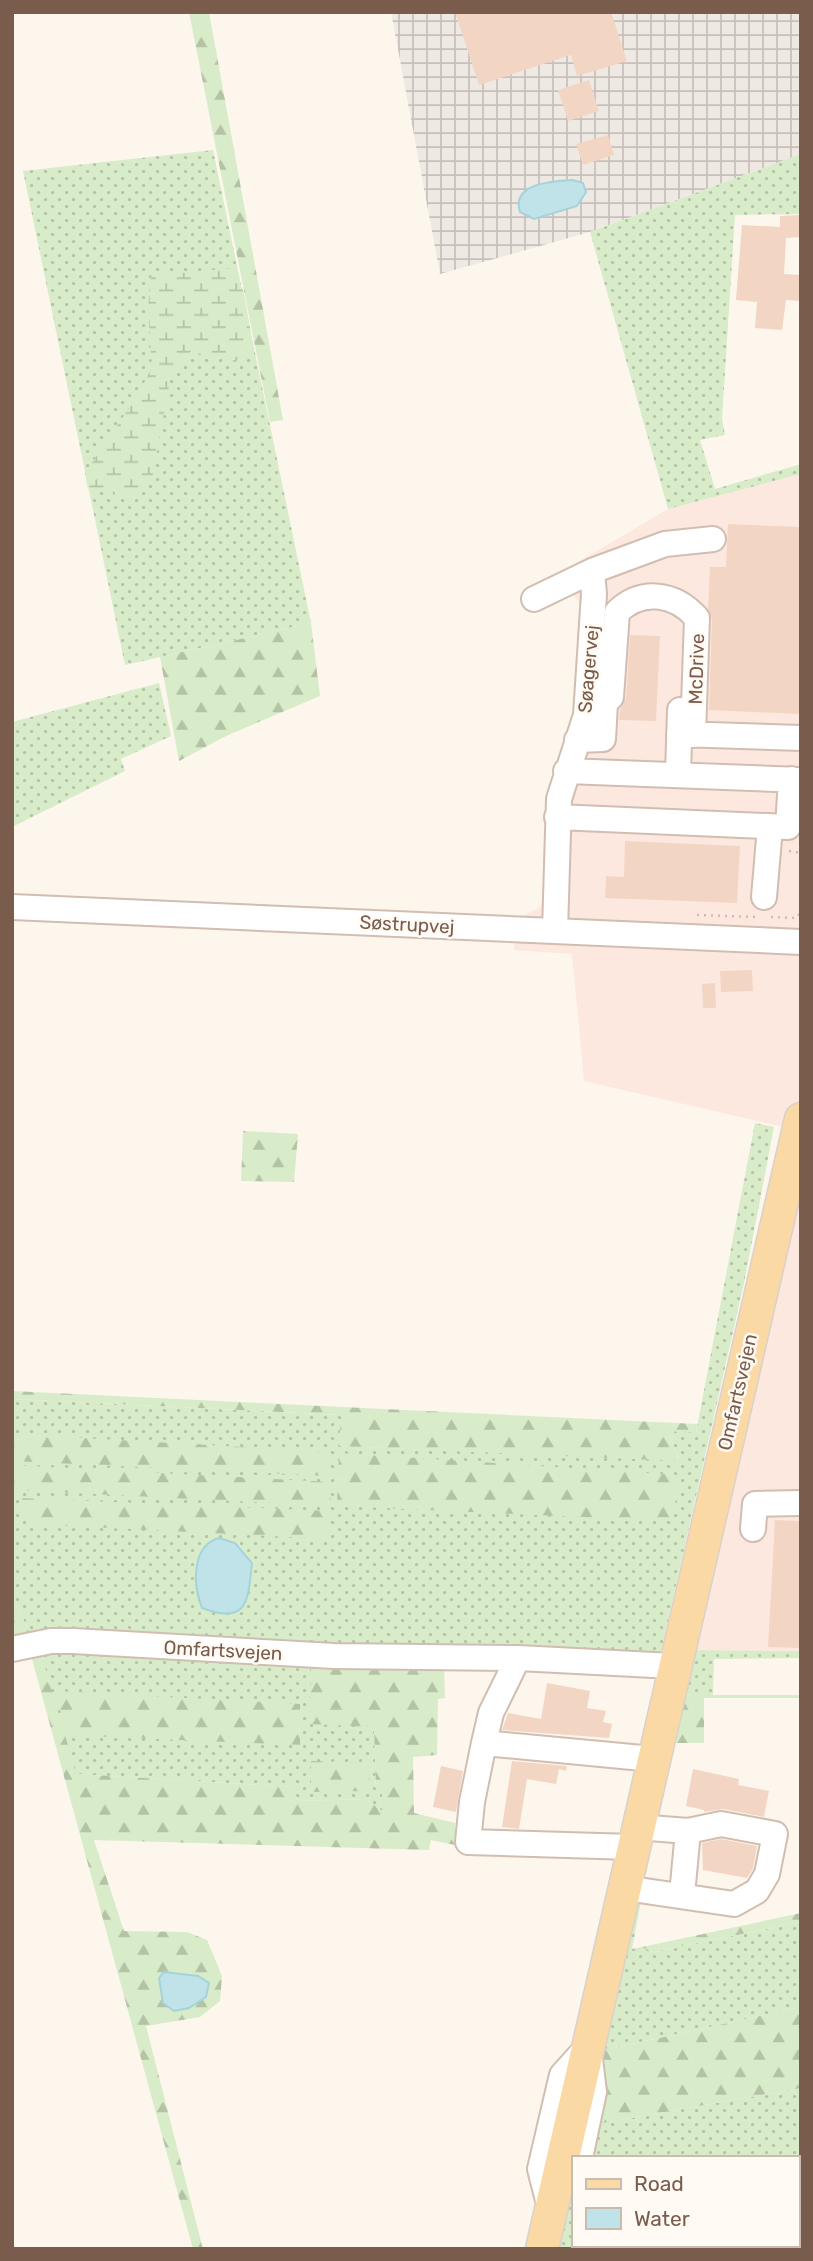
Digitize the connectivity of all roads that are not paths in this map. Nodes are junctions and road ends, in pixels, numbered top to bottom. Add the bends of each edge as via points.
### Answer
1 (713, 539) dead end
2 (592, 571) junction
3 (534, 600) dead end
4 (686, 735) junction
5 (801, 738) edge
6 (577, 740) junction
7 (566, 771) junction
8 (678, 775) junction
9 (796, 780) edge
10 (557, 817) junction
11 (770, 827) junction
12 (764, 897) dead end
13 (12, 907) edge
14 (555, 931) junction
15 (801, 942) edge
16 (801, 1119) edge
17 (801, 1503) edge
18 (753, 1529) dead end
19 (12, 1649) edge
20 (518, 1658) junction
21 (673, 1666) junction
22 (484, 1744) junction
23 (653, 1759) junction
24 (688, 1831) junction
25 (635, 1837) junction
26 (625, 1888) junction
27 (682, 1895) junction
28 (589, 2045) junction
29 (580, 2156) edge
30 (572, 2185) edge
31 (551, 2212) junction
32 (542, 2249) edge

1 - 2 street via 664,544
2 - 3 street
2 - 6 street, Søagervej via 586,715
4 - 5 street
4 - 6 street, McDrive via 697,618 684,616 669,598 648,596 617,612 603,739
4 - 8 street, McDrive
6 - 7 street, Søagervej
7 - 8 street
7 - 10 street, Søagervej
8 - 9 street
9 - 11 street via 788,827
10 - 11 street
10 - 14 street, Søagervej
11 - 12 street
13 - 14 street, Søstrupvej
14 - 15 street, Søstrupvej
16 - 21 main road, Omfartsvejen
17 - 18 street via 755,1504
19 - 20 street, Omfartsvejen via 62,1641 334,1656
20 - 21 street, Omfartsvejen
20 - 22 street via 491,1713
21 - 23 main road, Omfartsvejen
22 - 23 street
22 - 25 street via 468,1842
23 - 25 main road, Omfartsvejen
24 - 25 street
24 - 27 street
24 - 27 street via 721,1824 775,1834 767,1874 757,1891 734,1904
25 - 26 main road, Omfartsvejen
26 - 27 street
26 - 28 main road, Omfartsvejen
28 - 29 street via 594,2092
28 - 31 main road, Omfartsvejen
30 - 31 street
31 - 32 main road, Omfartsvejen

